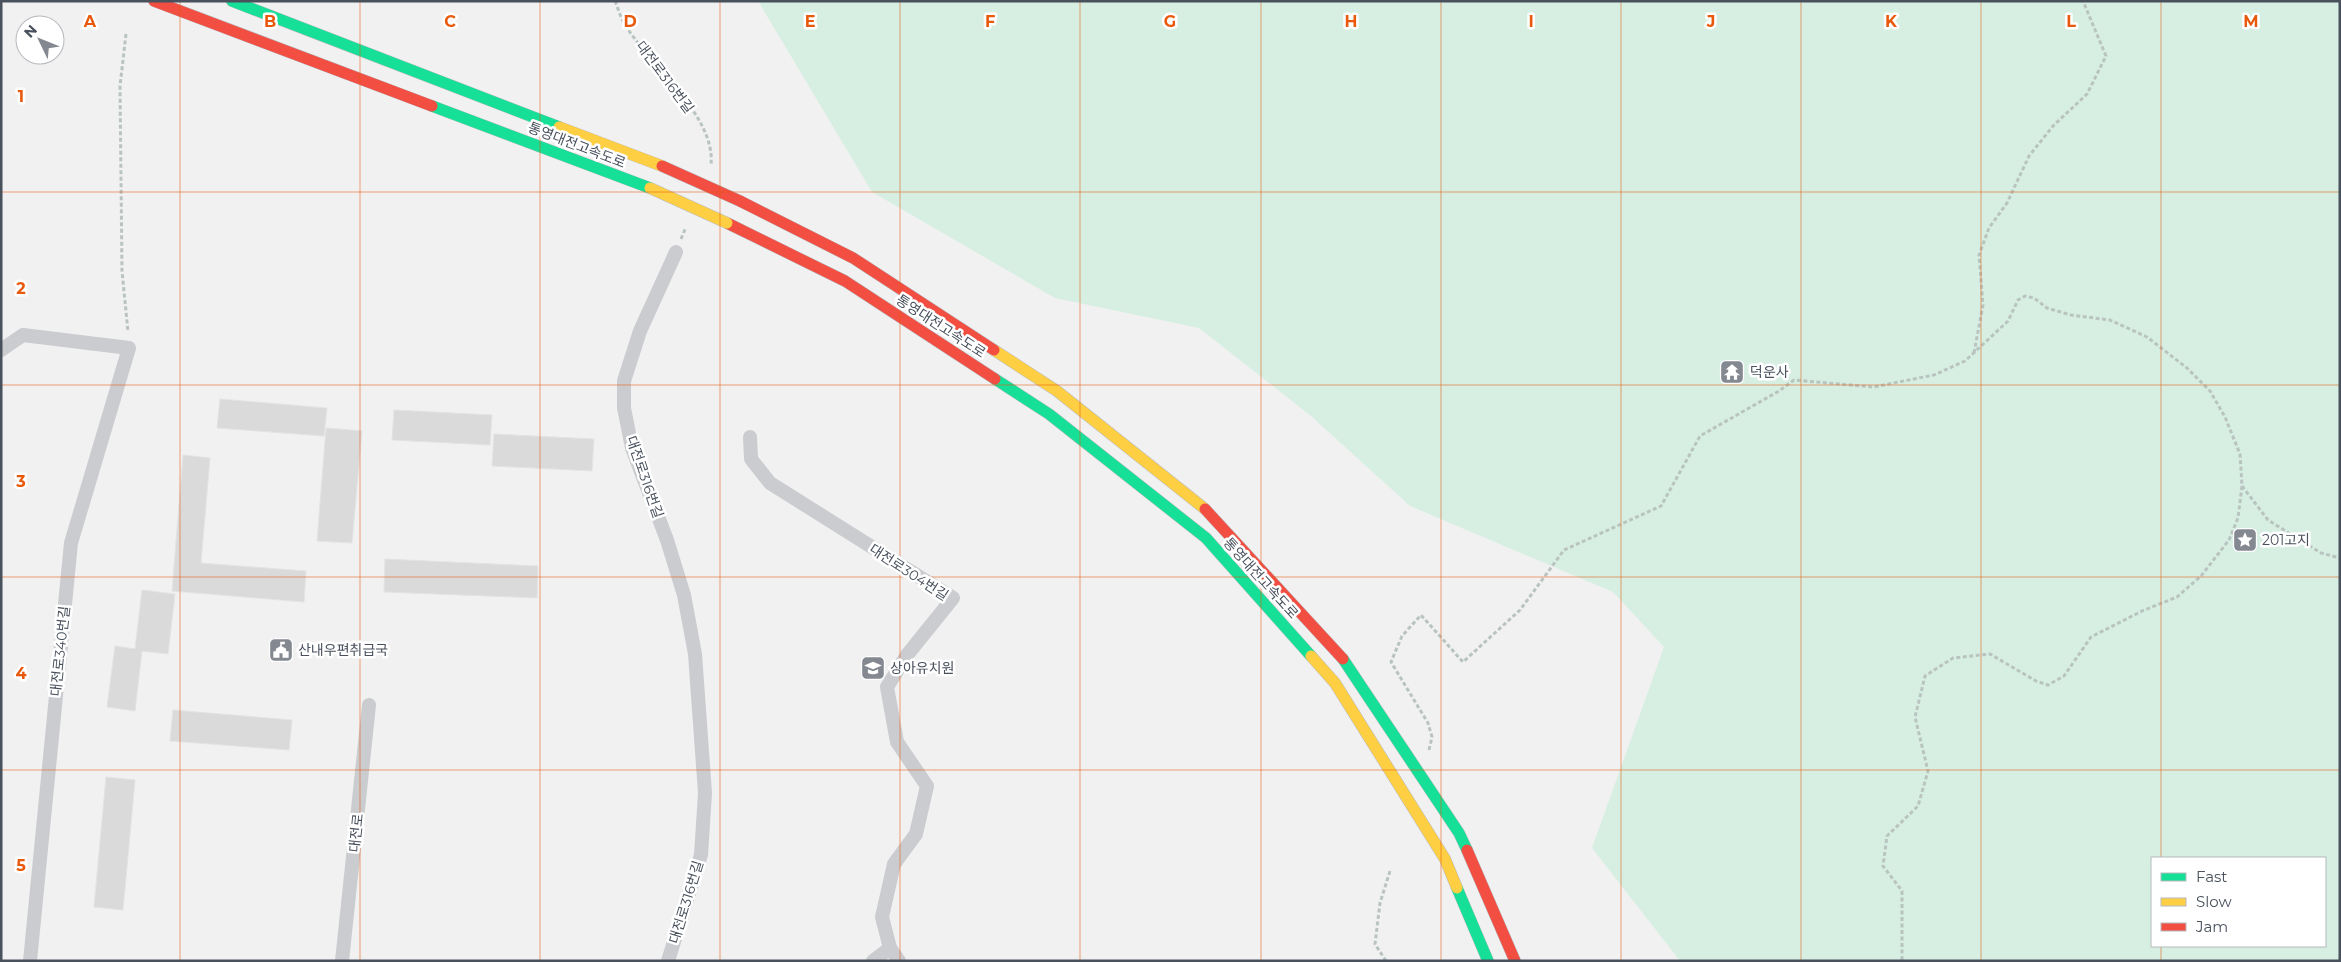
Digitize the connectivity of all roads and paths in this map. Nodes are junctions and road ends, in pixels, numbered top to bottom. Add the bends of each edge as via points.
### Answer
1 (154, 1) edge
2 (232, 1) edge
3 (615, 1) edge
4 (2083, 1) edge
5 (126, 34) dead end
6 (711, 166) dead end
7 (686, 226) dead end
8 (676, 252) joint
9 (129, 348) junction
10 (1, 350) edge
11 (1974, 353) junction
12 (750, 437) dead end
13 (2242, 486) junction
14 (2340, 558) edge
15 (369, 705) dead end
16 (1429, 752) dead end
17 (1390, 871) dead end
18 (890, 948) junction
19 (30, 961) edge
20 (342, 961) edge
21 (668, 961) edge
22 (873, 961) edge
23 (899, 961) edge
24 (1386, 961) edge
25 (1488, 961) edge
26 (1515, 961) edge
27 (1902, 961) edge

1 - 25 highway, 통영대전고속도로, bridge via 650,188 727,223 845,281 1049,414 1206,538 1335,683 1445,859
2 - 26 highway, 통영대전고속도로, bridge via 662,166 740,201 853,258 1057,391 1214,515 1343,660 1459,833
3 - 6 path, 대전로316번길 via 624,22 692,108 712,151
4 - 11 path via 2106,56 2087,94 2053,126 2029,156 2007,203 1989,228 1978,255 1983,305
5 - 9 path via 120,86 121,207 122,271
7 - 8 path
8 - 21 street, 대전로316번길 via 640,331 624,381 632,448 684,595 695,654 705,792 701,855
9 - 10 street via 23,335
9 - 19 street, 대전로340번길 via 71,543
11 - 13 path via 2008,321 2018,300 2025,296 2034,298 2046,308 2110,320 2147,337 2210,391 2240,454
11 - 16 path via 1965,361 1925,377 1873,387 1794,380 1700,436 1660,506 1564,550 1520,610 1463,662 1421,615 1402,636 1391,662 1428,723 1432,737
12 - 18 street, 대전로304번길 via 751,459 770,483 954,598 908,654 887,687 897,742 927,786 916,834 894,864 882,917
13 - 14 path via 2268,520 2321,553
13 - 27 path via 2238,518 2229,540 2201,576 2177,597 2091,637 2064,676 2048,685 1990,654 1953,658 1925,676 1915,717 1928,771 1918,806 1887,836 1883,866 1902,891
15 - 20 street, 대전로
17 - 24 path via 1380,902 1375,944
18 - 22 street
18 - 23 street, 대전로304번길

